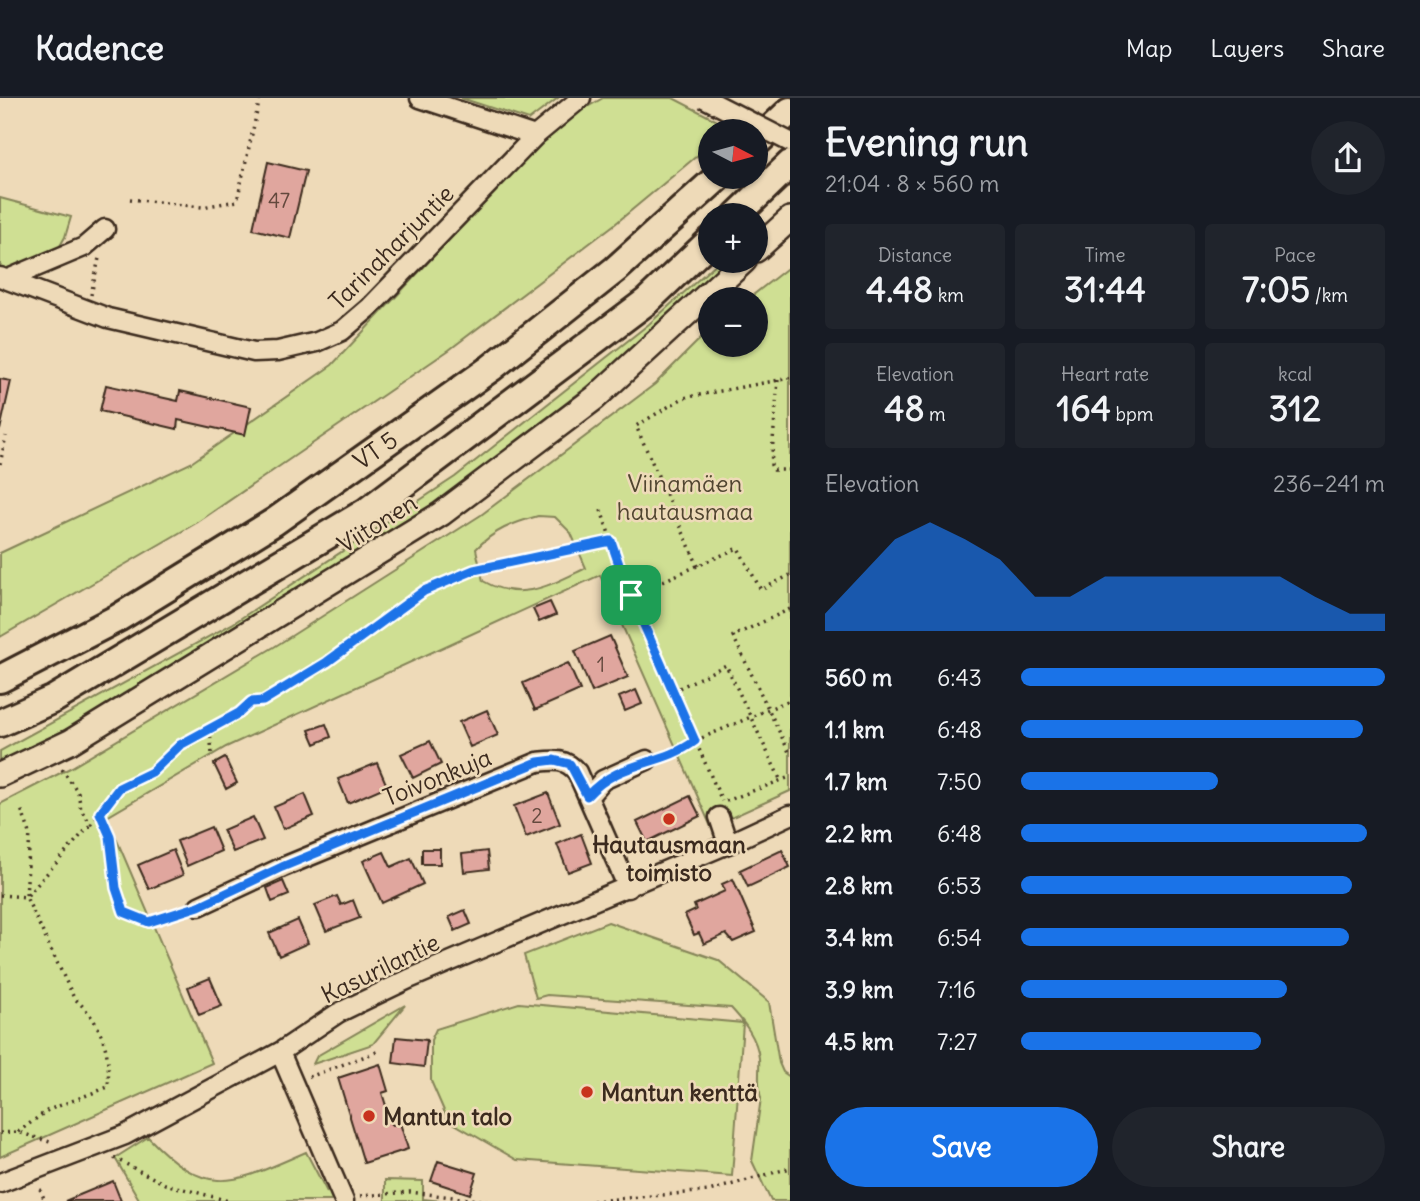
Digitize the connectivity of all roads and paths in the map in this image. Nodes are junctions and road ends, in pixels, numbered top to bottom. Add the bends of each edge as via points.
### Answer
1 (260, 98) edge
2 (420, 98) edge
3 (581, 98) edge
4 (704, 98) edge
5 (790, 111) edge
6 (768, 132) edge
7 (535, 136) junction
8 (790, 142) edge
9 (790, 164) edge
10 (706, 189) edge
11 (130, 199) dead end
12 (749, 203) edge
13 (790, 219) edge
14 (105, 229) dead end
15 (768, 239) edge
16 (101, 248) dead end
17 (698, 253) edge
18 (731, 273) edge
19 (4, 278) edge
20 (92, 291) dead end
21 (790, 378) edge
22 (778, 380) junction
23 (6, 436) dead end
24 (0, 464) edge
25 (790, 470) edge
26 (601, 510) dead end
27 (611, 541) junction
28 (698, 566) junction
29 (790, 575) edge
30 (631, 595) junction
31 (790, 609) edge
32 (0, 679) edge
33 (673, 691) junction
34 (790, 700) edge
35 (768, 709) junction
36 (750, 717) junction
37 (0, 723) edge
38 (210, 730) junction
39 (695, 741) junction
40 (212, 754) dead end
41 (790, 754) edge
42 (647, 760) joint
43 (58, 764) dead end
44 (0, 775) edge
45 (790, 777) edge
46 (781, 780) junction
47 (587, 796) junction
48 (20, 806) dead end
49 (720, 810) junction
50 (100, 813) junction
51 (788, 822) edge
52 (91, 824) junction
53 (728, 844) junction
54 (628, 888) junction
55 (0, 894) edge
56 (26, 897) junction
57 (199, 906) joint
58 (379, 1051) dead end
59 (281, 1052) junction
60 (287, 1086) junction
61 (18, 1132) junction
62 (0, 1133) edge
63 (126, 1151) dead end
64 (80, 1155) junction
65 (114, 1158) junction
66 (105, 1161) dead end
67 (790, 1168) edge
68 (0, 1184) edge
69 (51, 1184) dead end
70 (40, 1189) junction
71 (30, 1193) dead end
72 (45, 1201) edge
73 (229, 1201) edge
74 (344, 1201) edge
75 (352, 1201) edge
76 (486, 1201) edge
77 (593, 1201) edge

1 - 11 path via 237,201 202,207
2 - 7 street
3 - 7 street, Tarinaharjuntie
4 - 8 street, bridge
5 - 6 highway
7 - 19 street, Tarinaharjuntie via 370,307 342,331 303,346 254,352 108,318
9 - 12 highway
10 - 32 highway, VT 5 via 616,269 491,368 274,522 118,618
13 - 15 main road
14 - 19 street via 84,247
16 - 20 path
17 - 37 highway, VT 5 via 647,302 366,512 54,699
18 - 44 main road, Viitonen via 595,398 441,514 70,742
21 - 22 path
22 - 25 path via 771,465 775,470
22 - 28 path via 683,398 635,426
23 - 24 path
26 - 27 path
27 - 30 path
27 - 38 path via 474,570 424,591 327,662 263,701 251,702
28 - 29 path via 738,548 761,590
28 - 30 path
30 - 33 path
31 - 35 path via 733,636
33 - 36 path via 726,665
33 - 39 path
34 - 35 path
35 - 36 path
35 - 41 path
36 - 39 path
36 - 46 path
38 - 40 path
38 - 50 path via 180,745 152,772 119,788
39 - 42 path via 683,750
39 - 49 path
42 - 47 street via 603,779
43 - 52 path via 78,792 81,810
45 - 46 path
46 - 49 path
47 - 54 street, Toivonkuja
47 - 57 street, Toivonkuja via 570,764 538,762
48 - 56 path via 30,832
49 - 53 street
50 - 52 path
50 - 57 path via 110,836 116,888 124,912 149,922
51 - 53 street, Kasurilantie
52 - 56 path
53 - 54 street, Kasurilantie
54 - 59 street, Kasurilantie via 397,985 338,1013
55 - 56 path
56 - 61 path via 74,998 87,1009 106,1041 109,1074 108,1087 48,1110
58 - 60 path
59 - 60 street
59 - 64 street, Kasurilantie
60 - 74 street
61 - 62 path
61 - 64 path
63 - 65 path
64 - 65 path
64 - 68 street, Kasurilantie
65 - 66 path
65 - 73 path via 165,1184
67 - 77 path via 709,1191
69 - 70 path
70 - 71 path
70 - 72 path
75 - 76 path via 401,1192

